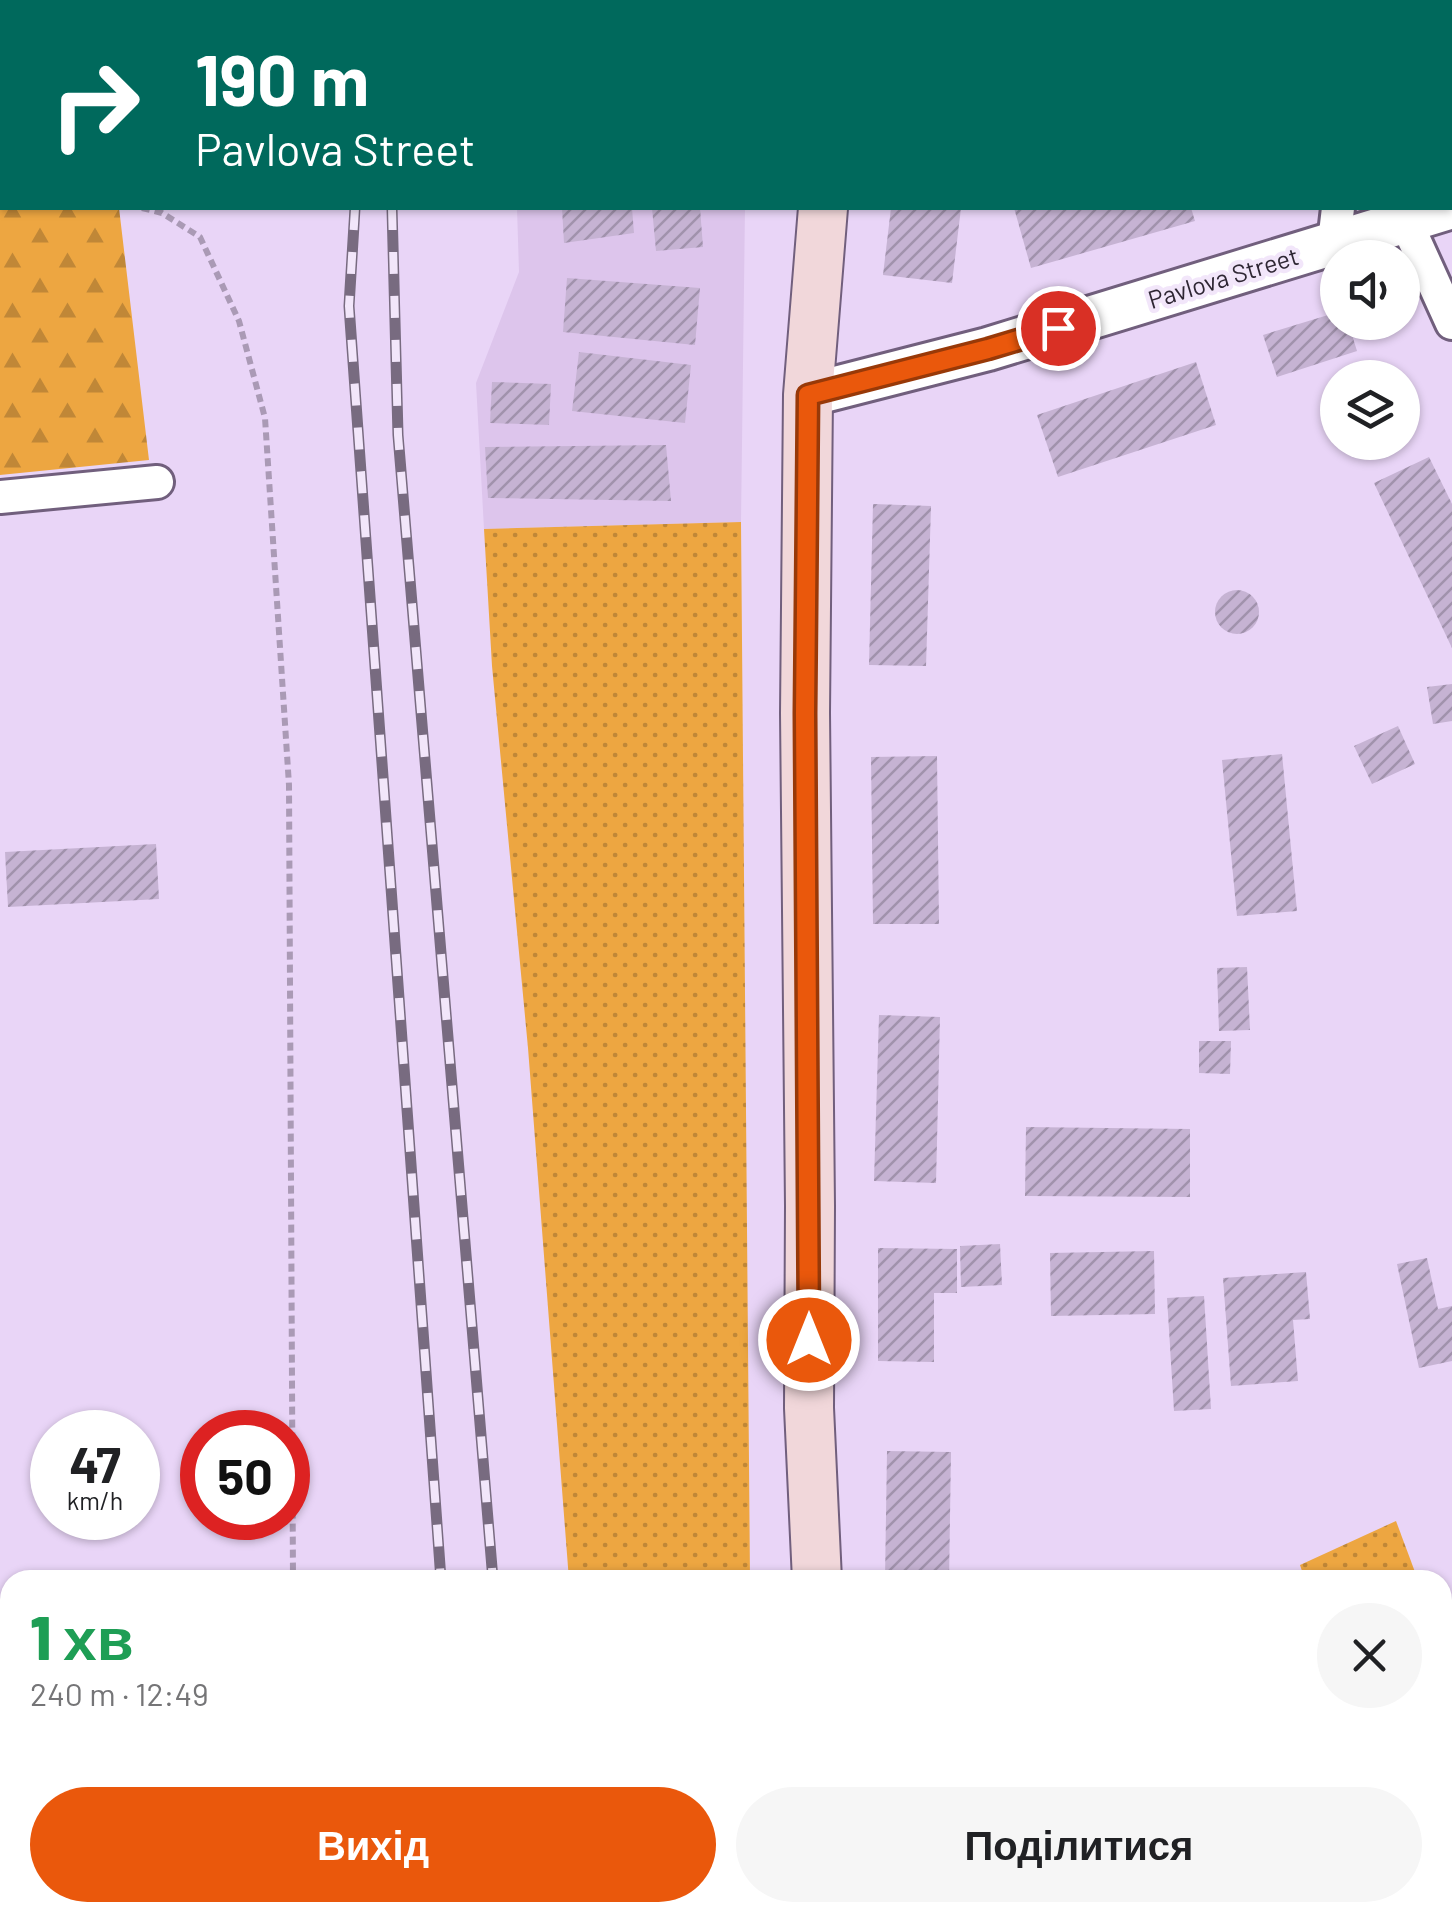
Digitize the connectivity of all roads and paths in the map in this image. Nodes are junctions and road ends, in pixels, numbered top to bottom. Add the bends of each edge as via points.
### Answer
1 (150, 210) edge
2 (823, 210) edge
3 (1443, 210) edge
4 (1406, 222) junction
5 (1336, 225) edge
6 (1452, 324) edge
7 (808, 395) junction
8 (157, 482) dead end
9 (0, 497) edge
10 (294, 1570) edge
11 (817, 1570) edge

1 - 10 path via 200,237 239,322 265,418 290,785
2 - 7 main road
3 - 4 street, Pavlova Street
4 - 5 street, Pavlova Street
4 - 6 street
5 - 7 street, Pavlova Street via 988,349
7 - 11 main road via 809,1408
8 - 9 street

